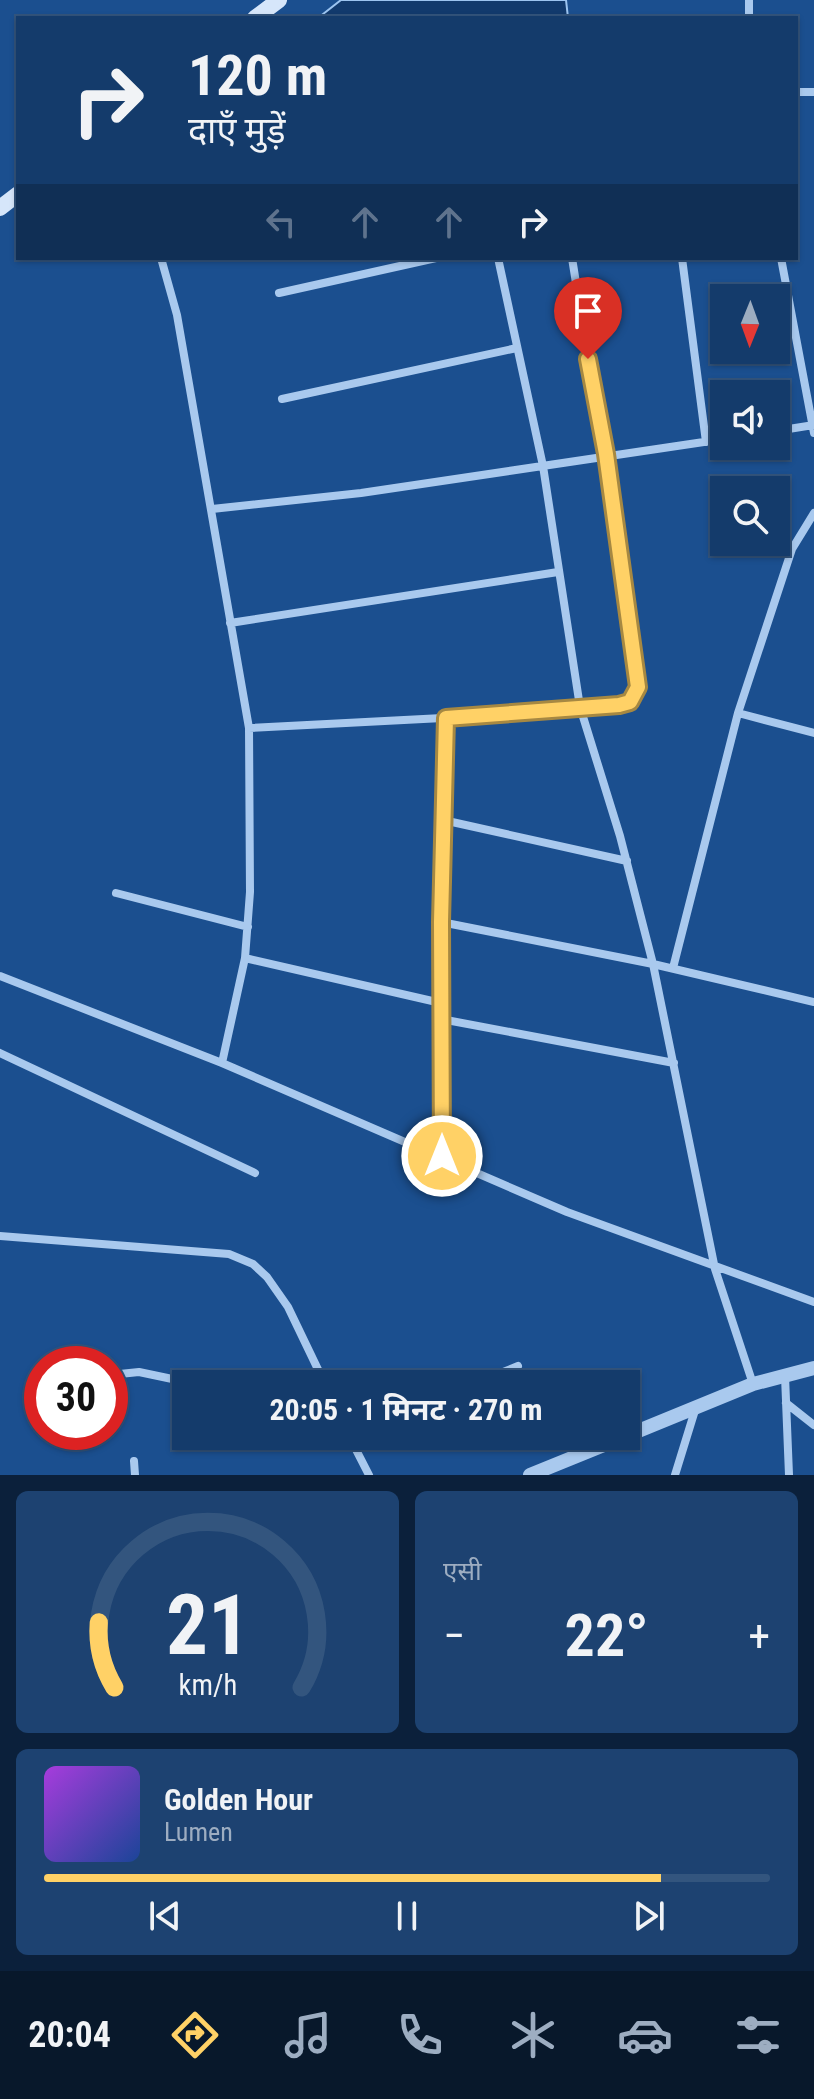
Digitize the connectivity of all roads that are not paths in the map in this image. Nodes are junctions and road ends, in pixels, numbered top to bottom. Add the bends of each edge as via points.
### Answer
1 (279, 0) edge
2 (258, 16) edge
3 (16, 196) edge
4 (0, 208) edge
5 (162, 260) edge
6 (427, 260) edge
7 (498, 260) edge
8 (572, 260) edge
9 (682, 260) edge
10 (781, 260) edge
11 (279, 293) dead end
12 (517, 348) junction
13 (282, 399) dead end
14 (814, 426) edge
15 (790, 429) edge
16 (814, 433) edge
17 (710, 441) edge
18 (706, 442) junction
19 (606, 454) junction
20 (543, 466) junction
21 (212, 509) junction
22 (814, 513) edge
23 (558, 572) junction
24 (230, 623) junction
25 (580, 707) junction
26 (738, 713) junction
27 (446, 718) junction
28 (249, 728) junction
29 (814, 733) edge
30 (443, 820) junction
31 (627, 861) junction
32 (116, 893) dead end
33 (441, 922) junction
34 (248, 927) junction
35 (245, 958) junction
36 (653, 964) junction
37 (673, 968) junction
38 (0, 976) edge
39 (814, 1002) edge
40 (441, 1003) junction
41 (441, 1019) junction
42 (0, 1053) edge
43 (222, 1063) junction
44 (674, 1063) junction
45 (442, 1156) junction
46 (255, 1173) dead end
47 (0, 1236) edge
48 (715, 1269) junction
49 (814, 1302) edge
50 (518, 1366) dead end
51 (814, 1368) edge
52 (318, 1370) edge
53 (508, 1370) edge
54 (128, 1373) edge
55 (785, 1376) junction
56 (172, 1379) edge
57 (753, 1384) junction
58 (786, 1403) junction
59 (696, 1407) junction
60 (814, 1425) edge
61 (640, 1430) edge
62 (356, 1450) edge
63 (592, 1450) edge
64 (134, 1461) dead end
65 (135, 1475) edge
66 (369, 1475) edge
67 (530, 1475) edge
68 (675, 1475) edge
69 (789, 1475) edge

1 - 2 main road
3 - 4 main road
5 - 21 street via 177,315
6 - 11 street
7 - 12 street
8 - 19 street
9 - 18 street
10 - 14 street
12 - 13 street
12 - 20 street
14 - 15 street
14 - 16 street
17 - 18 street
18 - 19 street
19 - 20 street
19 - 25 street via 638,687 630,702
20 - 21 street
20 - 23 street
21 - 24 street
22 - 26 street via 792,549
23 - 24 street
23 - 25 street
24 - 28 street
25 - 27 street
25 - 31 street
26 - 29 street
26 - 37 street
27 - 28 street
27 - 30 street
28 - 34 street
30 - 31 street
30 - 33 street
31 - 36 street
32 - 34 street
33 - 36 street
33 - 40 street
34 - 35 street
35 - 40 street
35 - 43 street
36 - 37 street
36 - 44 street
37 - 39 street
38 - 43 street
40 - 41 street
41 - 44 street
41 - 45 street
42 - 46 street
43 - 45 street
44 - 48 street
45 - 48 street
47 - 52 street via 229,1254 253,1264 288,1307
48 - 49 street
48 - 57 street
50 - 53 street
51 - 55 street
54 - 56 street
55 - 57 street
55 - 58 street
57 - 59 street
58 - 60 street
58 - 69 street
59 - 61 street
59 - 68 street
62 - 66 street
63 - 67 street
64 - 65 street

